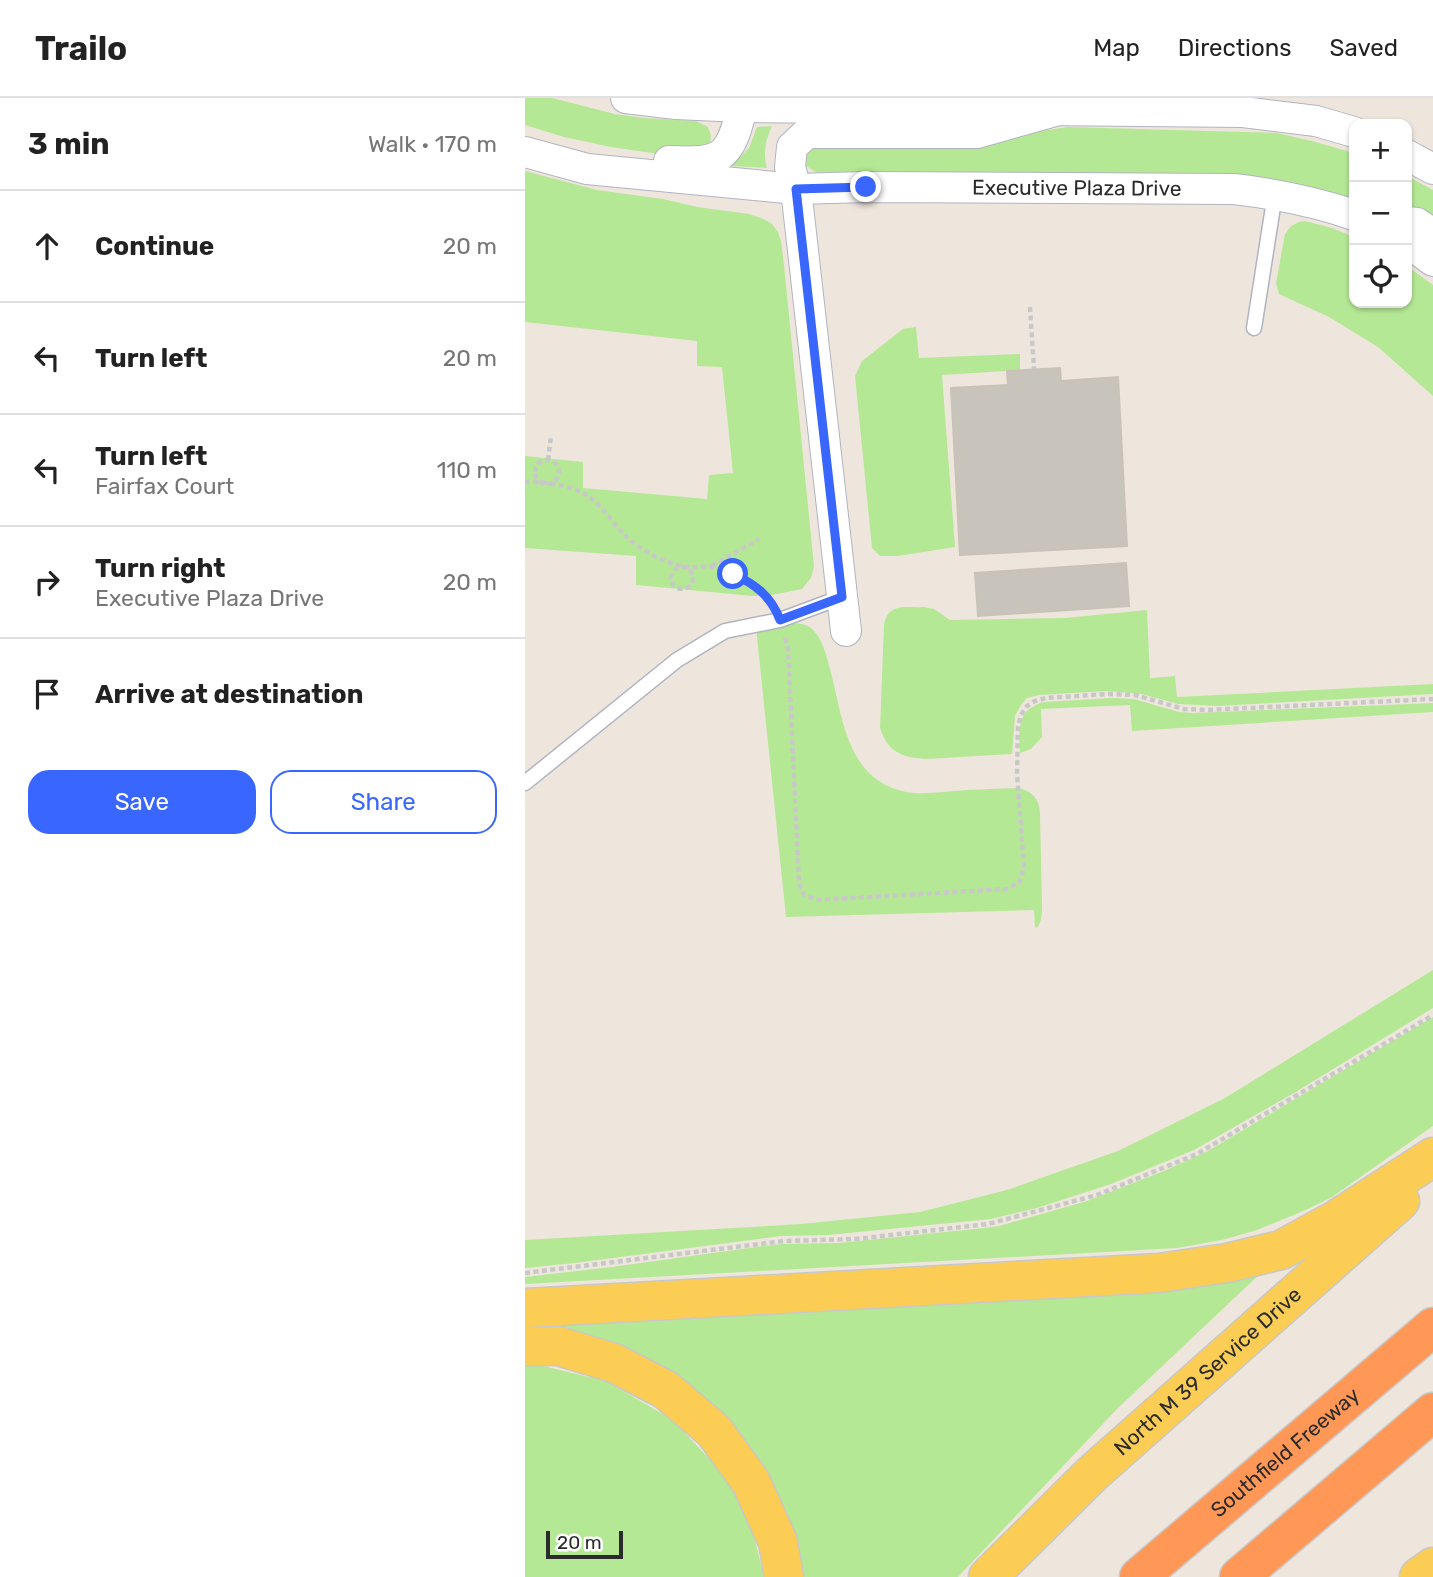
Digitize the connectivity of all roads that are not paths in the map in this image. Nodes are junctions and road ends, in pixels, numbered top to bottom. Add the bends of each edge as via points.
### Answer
1 (626, 98) edge
2 (743, 103) edge
3 (1244, 105) edge
4 (1062, 110) junction
5 (525, 131) edge
6 (1349, 131) edge
7 (525, 152) edge
8 (1412, 158) edge
9 (1433, 169) edge
10 (796, 189) junction
11 (1275, 194) junction
12 (1349, 213) edge
13 (1412, 222) edge
14 (1433, 234) edge
15 (1411, 245) edge
16 (1433, 261) edge
17 (1254, 328) dead end
18 (842, 597) junction
19 (846, 631) dead end
20 (525, 783) edge
21 (1433, 1157) edge
22 (1433, 1172) edge
23 (525, 1308) edge
24 (1433, 1327) edge
25 (525, 1346) edge
26 (1433, 1412) edge
27 (1433, 1567) edge
28 (784, 1577) edge
29 (988, 1577) edge
30 (1139, 1577) edge
31 (1239, 1577) edge
32 (1419, 1577) edge

1 - 2 street via 676,104
2 - 4 street
2 - 5 street via 724,153 691,162 610,154
3 - 4 street
3 - 6 street
4 - 10 street via 977,133 807,133 792,147 790,167
7 - 10 street, Executive Plaza Drive via 587,169
8 - 9 street
10 - 11 street, Executive Plaza Drive via 1178,188
10 - 18 street
11 - 12 street, Executive Plaza Drive
11 - 17 lane
13 - 14 street
15 - 16 street
18 - 19 street
18 - 20 lane via 780,620 725,631 677,660
21 - 23 main road via 1281,1250 1227,1263 1159,1273
22 - 29 main road, North M 39 Service Drive via 1093,1473
24 - 30 highway, Southfield Freeway
25 - 28 main road via 558,1346 614,1363 666,1390 714,1431 751,1482 778,1542
26 - 31 highway
27 - 32 main road

